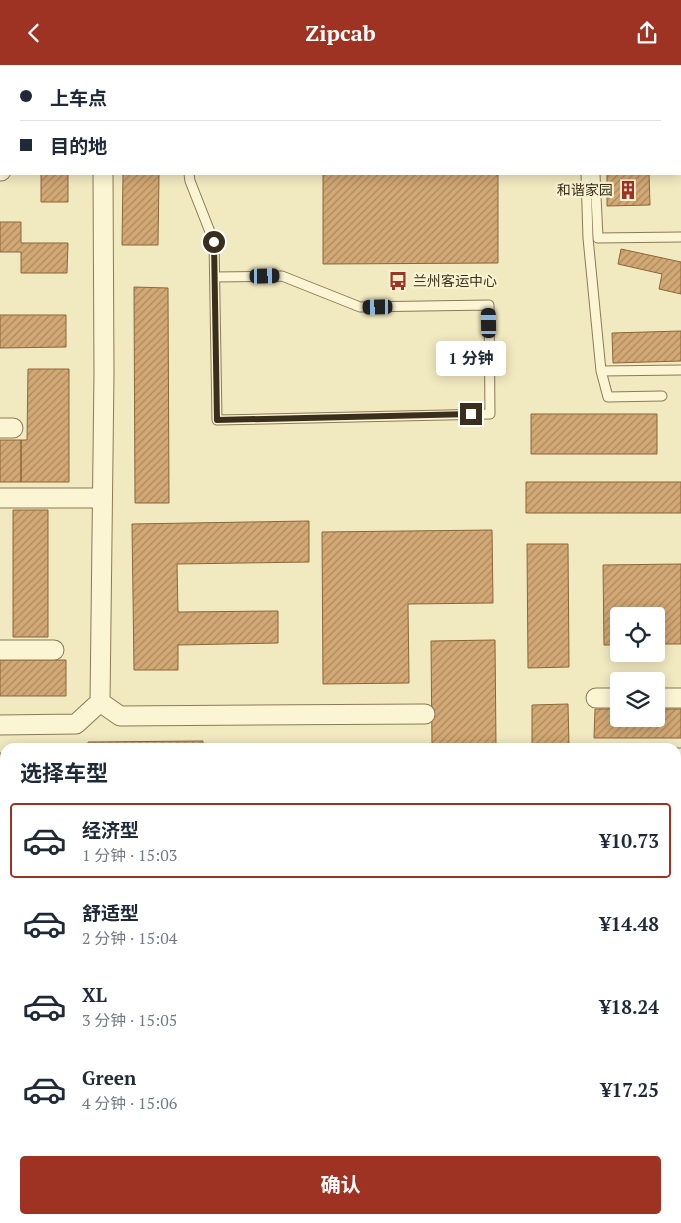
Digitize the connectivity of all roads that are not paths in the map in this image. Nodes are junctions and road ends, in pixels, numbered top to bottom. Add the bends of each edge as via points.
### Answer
1 (103, 175) edge
2 (190, 175) edge
3 (586, 175) edge
4 (595, 175) edge
5 (681, 237) edge
6 (215, 277) junction
7 (681, 370) edge
8 (601, 371) junction
9 (662, 396) dead end
10 (0, 498) edge
11 (102, 498) junction
12 (0, 650) edge
13 (54, 650) dead end
14 (596, 698) dead end
15 (610, 698) edge
16 (665, 698) edge
17 (681, 698) edge
18 (100, 702) junction
19 (425, 714) dead end
20 (0, 725) edge

1 - 11 street
2 - 6 lane via 214,242
3 - 8 lane via 588,238
4 - 5 lane via 598,238
6 - 6 lane via 217,420 490,413 489,305 360,307 282,275
7 - 8 lane
8 - 9 lane via 608,397
10 - 11 street
11 - 18 street
12 - 13 street
14 - 15 street
16 - 17 street
18 - 19 street via 120,716
18 - 20 street via 76,724

